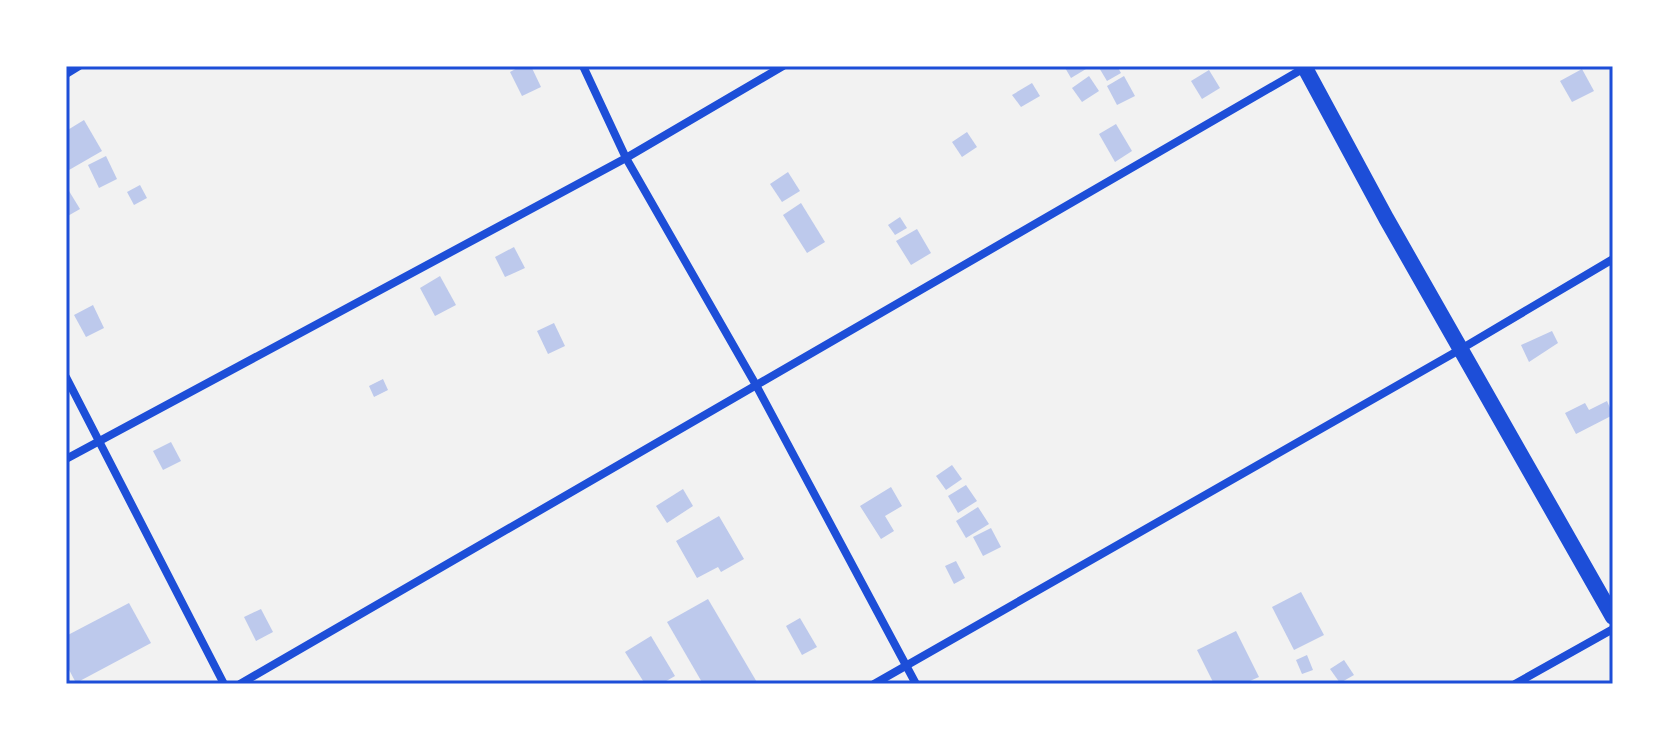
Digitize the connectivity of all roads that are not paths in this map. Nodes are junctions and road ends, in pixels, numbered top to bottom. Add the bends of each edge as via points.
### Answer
1 (79, 66) edge
2 (583, 66) edge
3 (783, 66) edge
4 (1306, 67) edge
5 (66, 74) edge
6 (626, 158) junction
7 (1613, 259) edge
8 (1461, 349) junction
9 (66, 377) edge
10 (756, 385) junction
11 (100, 440) junction
12 (66, 459) edge
13 (1613, 617) edge
14 (1613, 629) edge
15 (905, 666) junction
16 (224, 684) edge
17 (240, 684) edge
18 (874, 684) edge
19 (916, 684) edge
20 (1515, 684) edge

1 - 5 street
2 - 6 street
3 - 6 street
4 - 8 main road
4 - 10 street
6 - 10 street
6 - 11 street
7 - 8 street
8 - 13 main road
8 - 15 street
9 - 11 street
10 - 15 street
10 - 17 street
11 - 12 street
11 - 16 street
14 - 20 street
15 - 18 street
15 - 19 street

